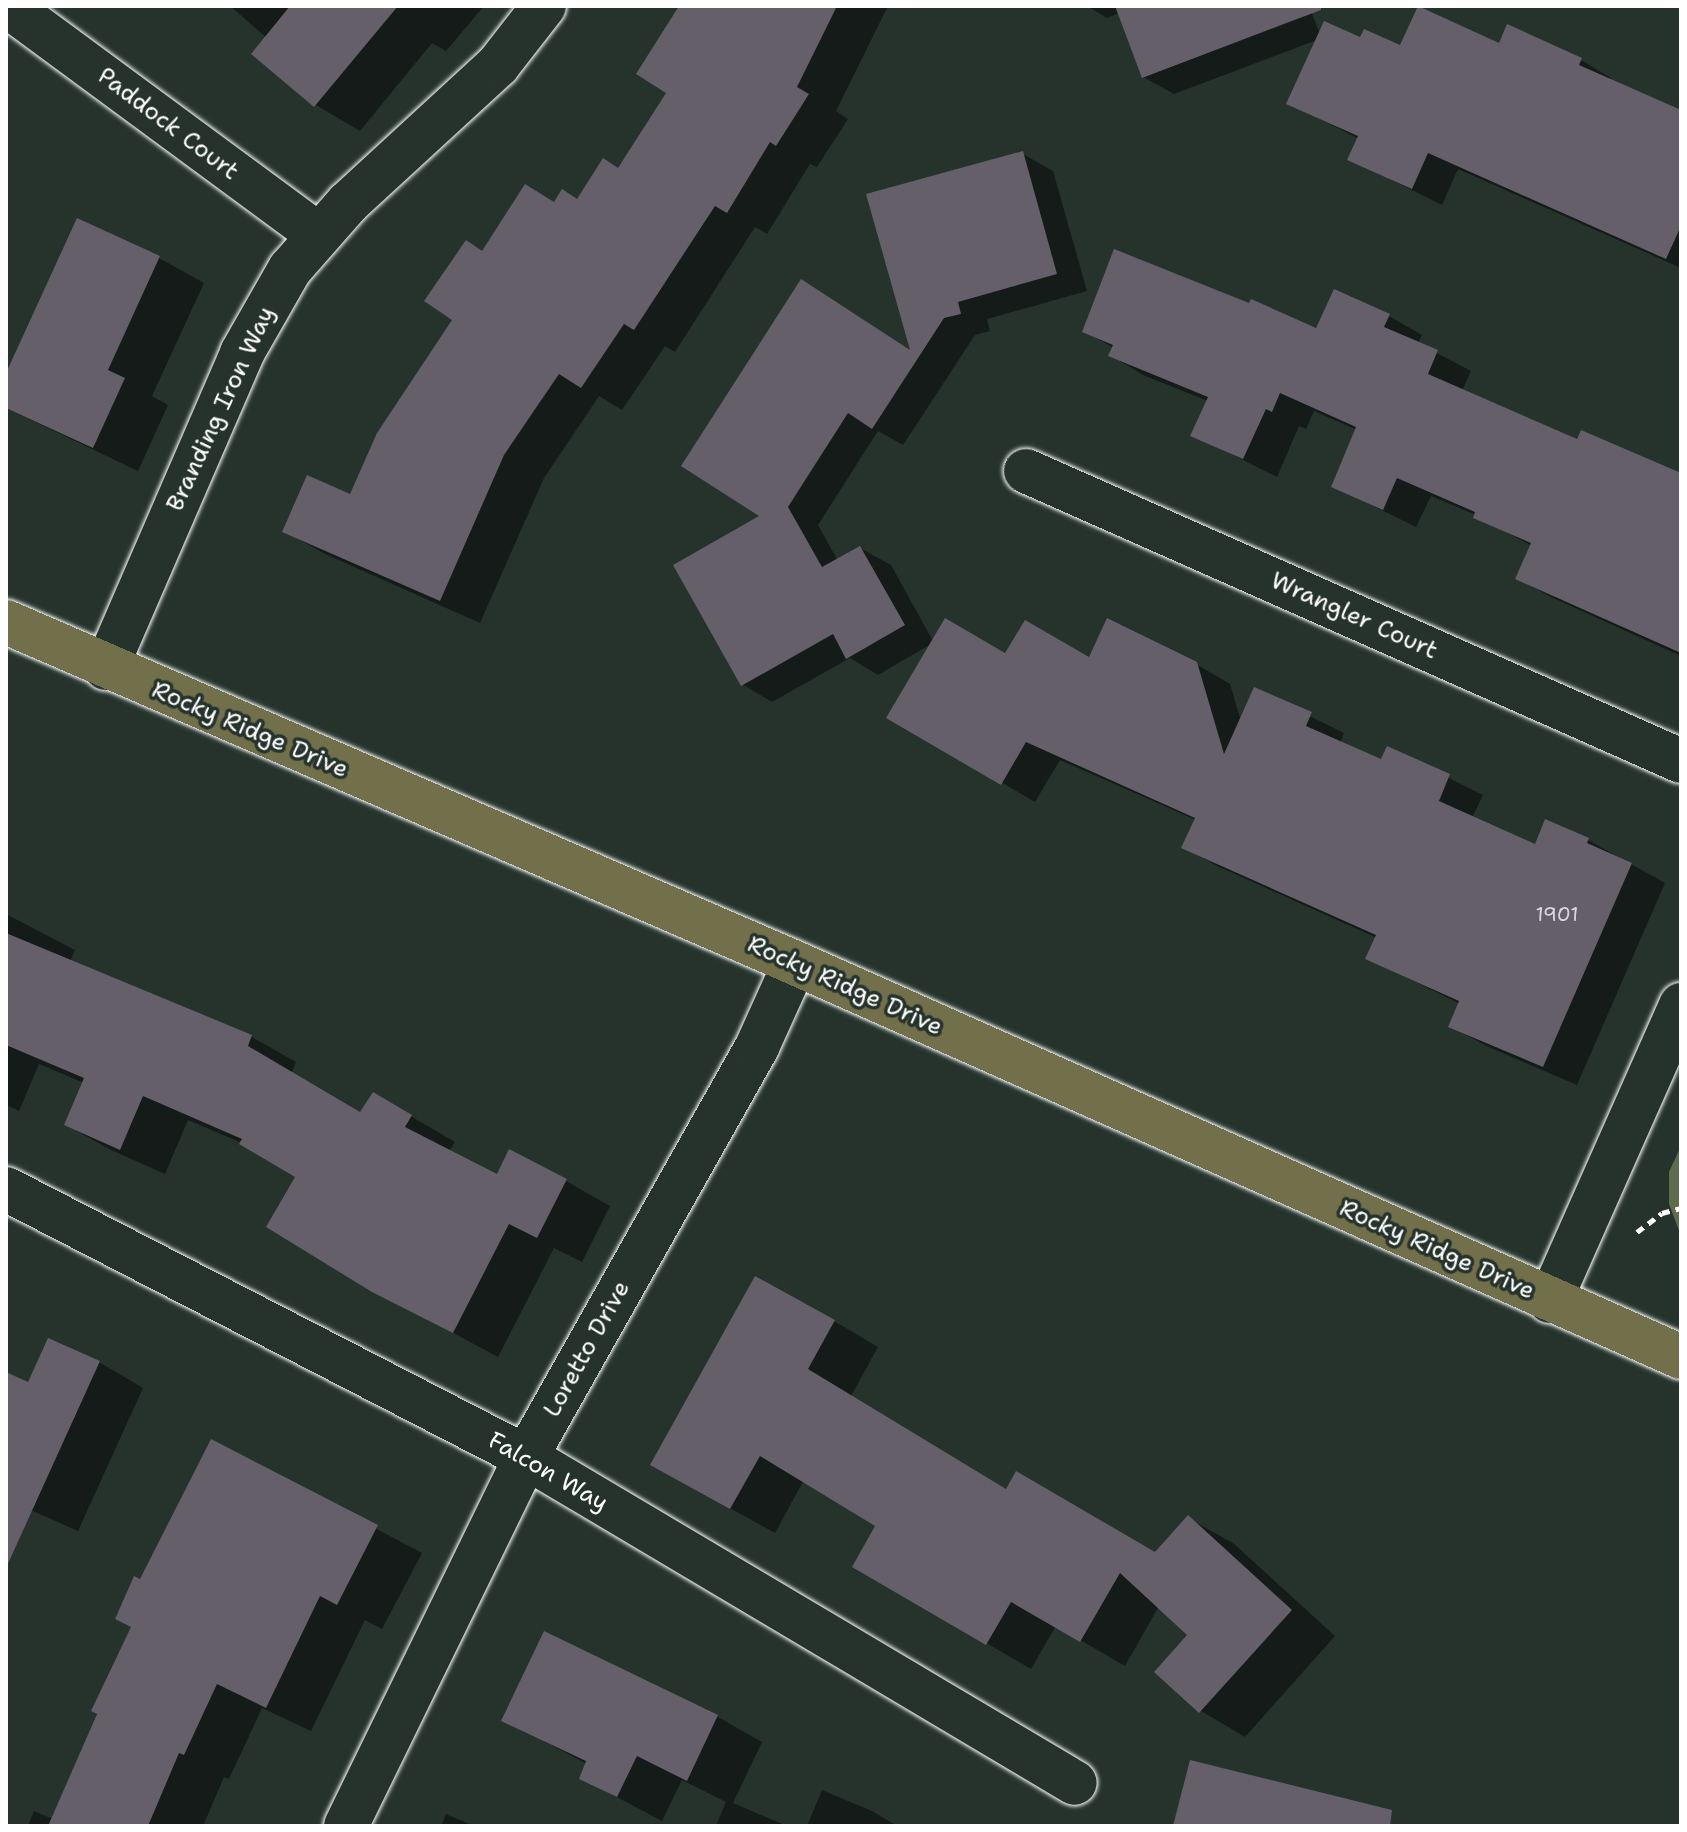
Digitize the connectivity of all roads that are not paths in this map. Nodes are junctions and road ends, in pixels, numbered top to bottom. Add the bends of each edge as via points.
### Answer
1 (544, 6) edge
2 (19, 14) dead end
3 (317, 234) junction
4 (1026, 471) dead end
5 (6, 622) edge
6 (106, 668) junction
7 (1681, 761) edge
8 (795, 963) junction
9 (1681, 1005) edge
10 (6, 1189) edge
11 (1550, 1301) junction
12 (1681, 1357) edge
13 (526, 1457) junction
14 (1075, 1783) dead end
15 (346, 1826) edge

1 - 3 street, Branding Iron Way via 498,65
2 - 3 street, Paddock Court
3 - 6 street, Branding Iron Way via 290,269 242,353
4 - 7 street, Wrangler Court
5 - 6 main road, Rocky Ridge Drive
6 - 8 main road, Rocky Ridge Drive
8 - 11 main road, Rocky Ridge Drive
8 - 13 street, Loretto Drive via 757,1047
9 - 11 street
10 - 13 street, Falcon Way
11 - 12 main road, Rocky Ridge Drive
13 - 14 street, Falcon Way
13 - 15 street, Loretto Drive

